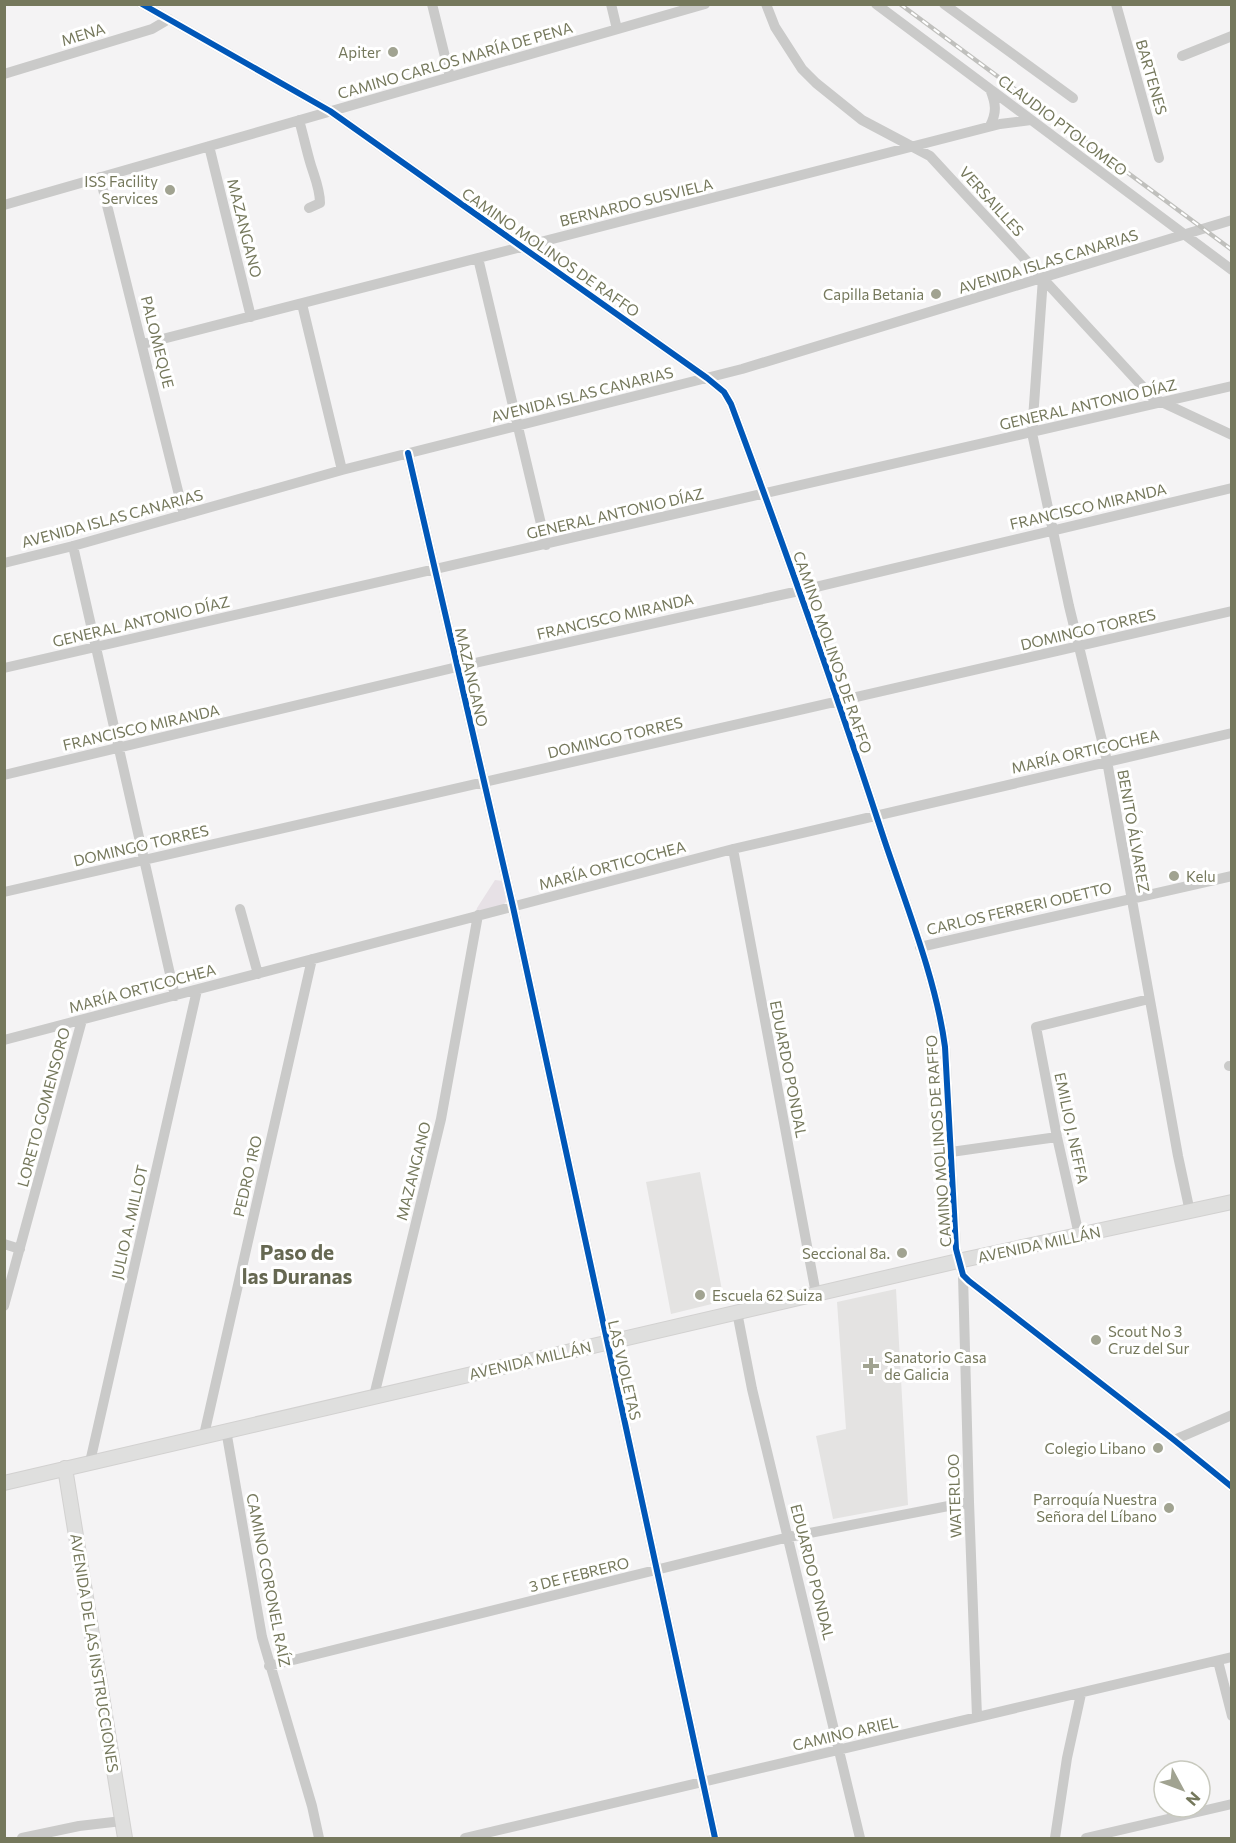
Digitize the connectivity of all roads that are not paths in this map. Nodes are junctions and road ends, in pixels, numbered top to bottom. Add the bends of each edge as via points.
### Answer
1 (142, 4) edge
2 (432, 4) edge
3 (611, 4) edge
4 (705, 4) edge
5 (766, 4) edge
6 (876, 4) edge
7 (944, 4) edge
8 (1116, 4) edge
9 (169, 19) junction
10 (617, 29) junction
11 (1232, 36) edge
12 (1182, 56) dead end
13 (4, 74) edge
14 (450, 77) junction
15 (990, 89) junction
16 (1073, 98) dead end
17 (330, 111) junction
18 (299, 120) junction
19 (1031, 120) junction
20 (990, 126) junction
21 (209, 146) junction
22 (913, 147) junction
23 (1158, 158) dead end
24 (100, 177) junction
25 (4, 205) edge
26 (309, 208) dead end
27 (1232, 220) edge
28 (1185, 235) junction
29 (523, 247) junction
30 (478, 258) junction
31 (1232, 270) edge
32 (1043, 278) junction
33 (302, 303) junction
34 (251, 317) junction
35 (143, 344) junction
36 (707, 378) junction
37 (1232, 386) edge
38 (1163, 402) junction
39 (518, 426) junction
40 (1032, 433) junction
41 (1232, 435) edge
42 (408, 453) junction
43 (342, 470) junction
44 (1232, 488) edge
45 (764, 494) junction
46 (184, 515) junction
47 (1053, 530) junction
48 (546, 545) junction
49 (73, 546) junction
50 (4, 563) edge
51 (435, 568) junction
52 (799, 591) junction
53 (1232, 611) edge
54 (1079, 646) junction
55 (96, 647) junction
56 (457, 667) junction
57 (4, 668) edge
58 (838, 702) junction
59 (1232, 733) edge
60 (118, 748) junction
61 (1107, 761) junction
62 (4, 775) edge
63 (484, 783) junction
64 (876, 814) junction
65 (733, 849) junction
66 (144, 859) junction
67 (1232, 876) edge
68 (4, 892) edge
69 (1131, 898) junction
70 (513, 907) junction
71 (240, 909) dead end
72 (478, 915) junction
73 (920, 947) junction
74 (312, 959) junction
75 (258, 974) junction
76 (197, 990) junction
77 (175, 996) junction
78 (1149, 999) junction
79 (82, 1020) junction
80 (4, 1040) edge
81 (1057, 1137) junction
82 (951, 1152) junction
83 (1232, 1202) edge
84 (1190, 1212) junction
85 (1079, 1235) junction
86 (4, 1244) edge
87 (20, 1249) junction
88 (958, 1261) junction
89 (963, 1275) junction
90 (816, 1294) junction
91 (4, 1306) edge
92 (736, 1312) junction
93 (607, 1342) junction
94 (374, 1396) junction
95 (1232, 1415) edge
96 (226, 1430) junction
97 (204, 1435) junction
98 (1174, 1440) junction
99 (90, 1462) junction
100 (65, 1468) junction
101 (4, 1483) edge
102 (1232, 1487) edge
103 (969, 1502) junction
104 (789, 1537) junction
105 (657, 1569) junction
106 (1232, 1657) edge
107 (1218, 1661) junction
108 (269, 1666) junction
109 (1081, 1694) junction
110 (1232, 1716) edge
111 (977, 1717) junction
112 (840, 1749) junction
113 (703, 1783) junction
114 (1232, 1804) edge
115 (122, 1821) junction
116 (21, 1839) edge
117 (125, 1839) edge
118 (319, 1839) edge
119 (465, 1839) edge
120 (715, 1839) edge
121 (860, 1839) edge
122 (1055, 1839) edge
123 (1086, 1839) edge

1 - 9 street, CAMINO MOLINOS DE RAFFO
2 - 14 street
3 - 10 street
4 - 10 street, CAMINO CARLOS MARÍA DE PENA
5 - 22 street, VERSAILLES via 780,35 816,83 862,120
6 - 15 street, CLAUDIO PTOLOMEO
7 - 16 street
8 - 23 street, BARTENES
9 - 13 street, MENA via 152,29
9 - 17 street, CAMINO MOLINOS DE RAFFO
10 - 14 street, CAMINO CARLOS MARÍA DE PENA
11 - 12 street
14 - 17 street, CAMINO CARLOS MARÍA DE PENA
15 - 19 street, CLAUDIO PTOLOMEO
15 - 20 street via 996,104
17 - 18 street, CAMINO CARLOS MARÍA DE PENA
17 - 29 street, CAMINO MOLINOS DE RAFFO
18 - 21 street, CAMINO CARLOS MARÍA DE PENA
18 - 26 street via 320,199 320,203
19 - 20 street, BERNARDO SUSVIELA
19 - 28 street, CLAUDIO PTOLOMEO
20 - 22 street, BERNARDO SUSVIELA
21 - 24 street, CAMINO CARLOS MARÍA DE PENA
21 - 34 street, MAZANGANO
22 - 29 street, BERNARDO SUSVIELA
22 - 32 street, VERSAILLES via 930,156
24 - 25 street, CAMINO CARLOS MARÍA DE PENA
24 - 35 street, PALOMEQUE
27 - 28 street, AVENIDA ISLAS CANARIAS
28 - 31 street, CLAUDIO PTOLOMEO
28 - 32 street, AVENIDA ISLAS CANARIAS
29 - 30 street, BERNARDO SUSVIELA
29 - 36 street, CAMINO MOLINOS DE RAFFO
30 - 33 street, BERNARDO SUSVIELA
30 - 39 street
32 - 36 street, AVENIDA ISLAS CANARIAS
32 - 38 street, VERSAILLES via 1139,385
32 - 40 street, BENITO ÁLVAREZ
33 - 34 street, BERNARDO SUSVIELA
33 - 43 street
34 - 35 street, BERNARDO SUSVIELA
35 - 46 street, PALOMEQUE
36 - 39 street, AVENIDA ISLAS CANARIAS
36 - 45 street, CAMINO MOLINOS DE RAFFO via 731,404
37 - 38 street, GENERAL ANTONIO DÍAZ
38 - 40 street, GENERAL ANTONIO DÍAZ
38 - 41 street, VERSAILLES
39 - 42 street, AVENIDA ISLAS CANARIAS
39 - 48 street
40 - 45 street, GENERAL ANTONIO DÍAZ
40 - 47 street, BENITO ÁLVAREZ
42 - 43 street, AVENIDA ISLAS CANARIAS
42 - 51 street, MAZANGANO
43 - 46 street, AVENIDA ISLAS CANARIAS
44 - 47 street, FRANCISCO MIRANDA
45 - 48 street, GENERAL ANTONIO DÍAZ
45 - 52 street, CAMINO MOLINOS DE RAFFO
46 - 49 street, AVENIDA ISLAS CANARIAS
47 - 52 street, FRANCISCO MIRANDA
47 - 54 street, BENITO ÁLVAREZ
48 - 51 street, GENERAL ANTONIO DÍAZ
49 - 50 street, AVENIDA ISLAS CANARIAS
49 - 55 street
51 - 55 street, GENERAL ANTONIO DÍAZ
51 - 56 street, MAZANGANO
52 - 56 street, FRANCISCO MIRANDA
52 - 58 street, CAMINO MOLINOS DE RAFFO
53 - 54 street, DOMINGO TORRES
54 - 58 street, DOMINGO TORRES
54 - 61 street, BENITO ÁLVAREZ
55 - 57 street, GENERAL ANTONIO DÍAZ
55 - 60 street
56 - 60 street, FRANCISCO MIRANDA
56 - 63 street, MAZANGANO
58 - 63 street, DOMINGO TORRES
58 - 64 street, CAMINO MOLINOS DE RAFFO
59 - 61 street, MARÍA ORTICOCHEA
60 - 62 street, FRANCISCO MIRANDA
60 - 66 street
61 - 64 street, MARÍA ORTICOCHEA
61 - 69 street, BENITO ÁLVAREZ
63 - 66 street, DOMINGO TORRES
63 - 70 street, MAZANGANO
64 - 65 street, MARÍA ORTICOCHEA
64 - 73 street, CAMINO MOLINOS DE RAFFO
65 - 70 street, MARÍA ORTICOCHEA
65 - 90 street, EDUARDO PONDAL
66 - 68 street, DOMINGO TORRES
66 - 77 street
67 - 69 street, CARLOS FERRERI ODETTO
69 - 73 street, CARLOS FERRERI ODETTO
69 - 78 street, BENITO ÁLVAREZ
70 - 72 street, MARÍA ORTICOCHEA
70 - 93 street, LAS VIOLETAS
71 - 75 street
72 - 74 street, MARÍA ORTICOCHEA
72 - 94 street, MAZANGANO via 441,1119
73 - 82 street, CAMINO MOLINOS DE RAFFO via 942,1023
74 - 75 street, MARÍA ORTICOCHEA
74 - 97 street, PEDRO 1RO
75 - 76 street, MARÍA ORTICOCHEA
76 - 77 street, MARÍA ORTICOCHEA
76 - 99 street, JULIO A. MILLOT
77 - 79 street, MARÍA ORTICOCHEA
78 - 81 street, EMILIO J. NEFFA via 1036,1027
78 - 84 street, BENITO ÁLVAREZ
79 - 80 street, MARÍA ORTICOCHEA
79 - 87 street, LORETO GOMENSORO
81 - 82 street
81 - 85 street, EMILIO J. NEFFA
82 - 88 street, CAMINO MOLINOS DE RAFFO
83 - 84 main road, AVENIDA MILLÁN
84 - 85 main road, AVENIDA MILLÁN
85 - 88 main road, AVENIDA MILLÁN
86 - 87 street
87 - 91 street, LORETO GOMENSORO
88 - 89 street, CAMINO MOLINOS DE RAFFO
88 - 90 main road, AVENIDA MILLÁN
89 - 98 street
89 - 103 street, WATERLOO
90 - 92 main road, AVENIDA MILLÁN
92 - 93 main road, AVENIDA MILLÁN
92 - 104 street, EDUARDO PONDAL
93 - 94 main road, AVENIDA MILLÁN
93 - 105 street, LAS VIOLETAS
94 - 96 main road, AVENIDA MILLÁN
95 - 98 street
96 - 97 main road, AVENIDA MILLÁN
96 - 108 street, CAMINO CORONEL RAÍZ
97 - 99 main road, AVENIDA MILLÁN
98 - 102 street
99 - 100 main road, AVENIDA MILLÁN
100 - 101 main road, AVENIDA MILLÁN
100 - 115 main road, AVENIDA DE LAS INSTRUCCIONES
103 - 104 street, 3 DE FEBRERO
103 - 111 street, WATERLOO
104 - 105 street, 3 DE FEBRERO
104 - 112 street, EDUARDO PONDAL
105 - 108 street, 3 DE FEBRERO
105 - 113 street, LAS VIOLETAS
106 - 107 street, CAMINO ARIEL
107 - 109 street, CAMINO ARIEL
107 - 110 street
108 - 118 street, CAMINO CORONEL RAÍZ
109 - 111 street, CAMINO ARIEL
109 - 122 street
111 - 112 street, CAMINO ARIEL
112 - 113 street, CAMINO ARIEL
112 - 121 street, EDUARDO PONDAL
113 - 119 street, CAMINO ARIEL
113 - 120 street, LAS VIOLETAS
114 - 123 street
115 - 116 street
115 - 117 main road, AVENIDA DE LAS INSTRUCCIONES

